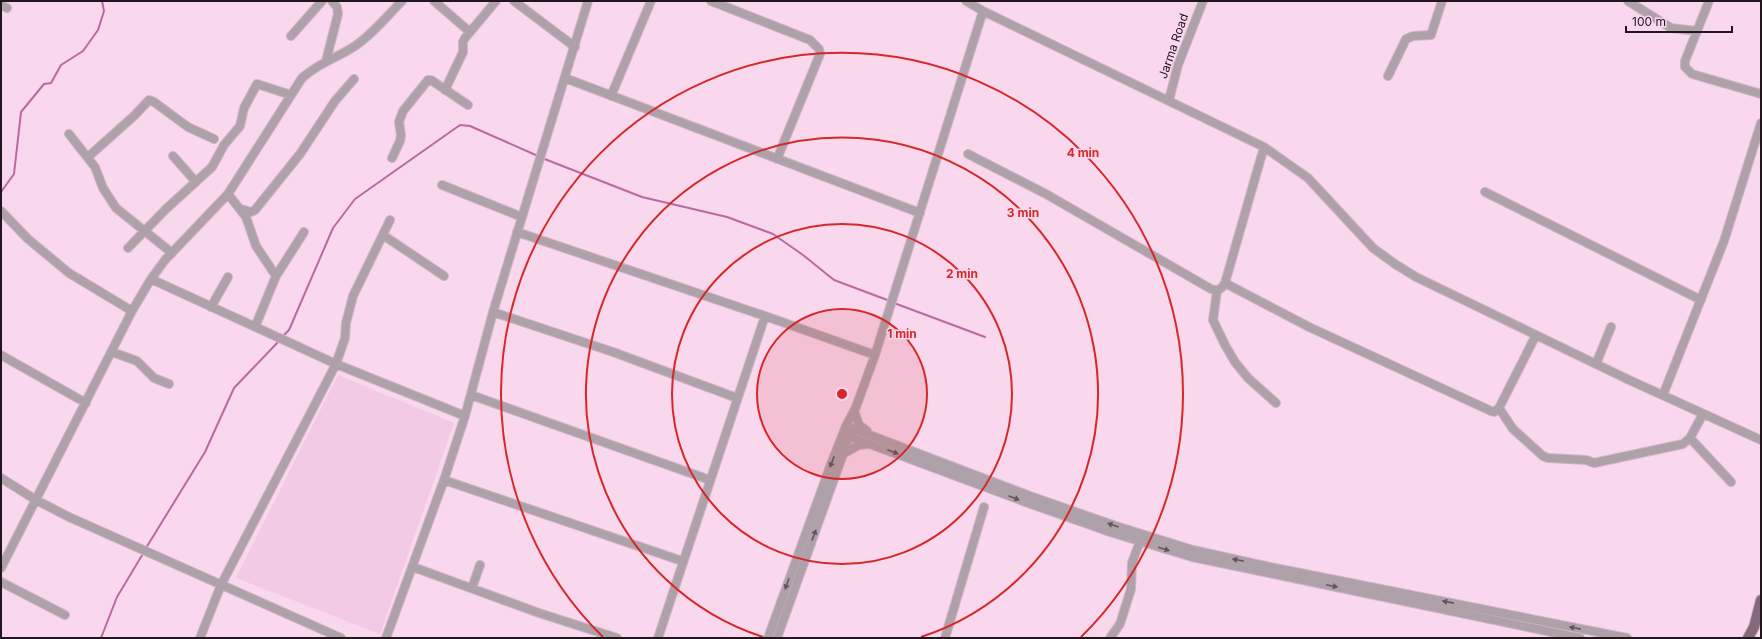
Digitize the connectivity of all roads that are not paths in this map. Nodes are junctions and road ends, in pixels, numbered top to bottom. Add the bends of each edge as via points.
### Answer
1 (322, 1) edge
2 (402, 1) edge
3 (434, 1) edge
4 (496, 1) edge
5 (514, 1) edge
6 (588, 1) edge
7 (651, 1) edge
8 (711, 1) edge
9 (966, 1) edge
10 (1203, 1) edge
11 (1442, 1) edge
12 (1628, 1) edge
13 (1709, 1) edge
14 (335, 2) edge
15 (1637, 3) edge
16 (983, 11) junction
17 (1697, 31) junction
18 (470, 32) junction
19 (291, 36) dead end
20 (575, 47) junction
21 (326, 61) junction
22 (1388, 76) dead end
23 (565, 78) junction
24 (354, 79) dead end
25 (445, 90) junction
26 (1761, 94) edge
27 (291, 95) junction
28 (611, 96) junction
29 (1169, 100) junction
30 (468, 105) dead end
31 (1761, 123) edge
32 (69, 134) dead end
33 (214, 139) dead end
34 (1264, 147) junction
35 (968, 154) dead end
36 (173, 156) dead end
37 (88, 157) junction
38 (392, 158) dead end
39 (777, 159) junction
40 (196, 182) junction
41 (442, 185) dead end
42 (1486, 192) dead end
43 (228, 194) junction
44 (241, 210) junction
45 (1, 212) edge
46 (920, 213) junction
47 (522, 217) junction
48 (390, 220) dead end
49 (144, 231) junction
50 (304, 232) dead end
51 (518, 232) junction
52 (383, 235) junction
53 (128, 248) dead end
54 (172, 253) junction
55 (276, 276) junction
56 (444, 276) dead end
57 (228, 277) dead end
58 (151, 279) junction
59 (1225, 284) junction
60 (1217, 291) junction
61 (1701, 300) junction
62 (211, 307) junction
63 (132, 311) junction
64 (493, 312) junction
65 (765, 316) junction
66 (256, 327) junction
67 (1611, 327) dead end
68 (1536, 335) junction
69 (112, 352) junction
70 (875, 355) junction
71 (1, 356) edge
72 (336, 364) junction
73 (1596, 364) junction
74 (169, 384) dead end
75 (471, 395) junction
76 (1662, 395) junction
77 (737, 398) junction
78 (86, 403) junction
79 (1276, 403) dead end
80 (1499, 408) junction
81 (856, 410) junction
82 (1703, 414) junction
83 (465, 416) junction
84 (848, 431) junction
85 (1690, 438) junction
86 (874, 440) junction
87 (1761, 440) edge
88 (843, 454) junction
89 (1, 478) edge
90 (444, 480) junction
91 (710, 480) junction
92 (1730, 482) dead end
93 (36, 500) junction
94 (984, 507) dead end
95 (1140, 541) junction
96 (682, 561) junction
97 (480, 565) dead end
98 (413, 567) junction
99 (1, 568) edge
100 (1, 582) edge
101 (221, 585) junction
102 (472, 588) junction
103 (1761, 600) edge
104 (64, 615) dead end
105 (200, 638) edge
106 (341, 638) edge
107 (386, 638) edge
108 (617, 638) edge
109 (658, 638) edge
110 (768, 638) edge
111 (777, 638) edge
112 (945, 638) edge
113 (1110, 638) edge
114 (1580, 638) edge
115 (1628, 638) edge
116 (1748, 638) edge

1 - 19 street
2 - 21 street via 356,45
3 - 18 street
4 - 18 street
5 - 20 street
6 - 20 street
7 - 28 street
8 - 39 street via 810,40 819,49 820,54
9 - 16 street
10 - 29 street, Jarma Road via 1178,65
11 - 22 street via 1431,35 1406,38
12 - 15 street
13 - 17 street
14 - 21 street via 338,14
15 - 17 street via 1671,28
16 - 29 street
16 - 46 street
17 - 26 street via 1685,61 1687,71
18 - 25 street via 463,42 463,52
20 - 23 street
21 - 27 street via 306,74
23 - 28 street
23 - 47 street
24 - 44 street via 335,101 300,154 255,210
25 - 30 street
25 - 38 street via 432,80 428,80 403,110 399,122 400,141
27 - 40 street via 257,84 244,108 240,126 224,145 212,167
27 - 43 street
28 - 39 street
29 - 34 street
31 - 61 street via 1724,241
32 - 37 street
33 - 37 street via 188,127 149,100
34 - 59 street
34 - 68 street via 1308,178 1389,261 1438,289
35 - 60 street via 1046,194
36 - 40 street
37 - 49 street via 116,208
39 - 46 street
40 - 49 street
41 - 47 street
42 - 61 street
43 - 44 street
43 - 54 street
44 - 55 street via 256,246
45 - 63 street via 28,239 69,273
46 - 70 street
47 - 51 street
48 - 52 street
49 - 53 street
49 - 54 street
50 - 55 street
51 - 64 street
51 - 65 street
52 - 56 street
52 - 72 street via 353,296 345,338
54 - 58 street
55 - 66 street
57 - 62 street
58 - 62 street
58 - 63 street
59 - 60 street
59 - 80 street via 1309,327 1491,411 1497,411
60 - 79 street via 1213,320 1224,345 1248,378
61 - 76 street
62 - 66 street
63 - 69 street
64 - 75 street
64 - 77 street via 613,352
65 - 70 street
65 - 77 street
66 - 72 street
67 - 73 street
68 - 73 street
68 - 80 street
69 - 74 street via 137,361 154,378
69 - 78 street
70 - 81 street
71 - 78 street
72 - 83 street
72 - 101 street
73 - 76 street
75 - 83 street
75 - 91 street
76 - 82 street
77 - 91 street
78 - 93 street
80 - 85 street via 1513,429 1548,458 1586,460 1594,463 1683,444
81 - 84 street
81 - 86 street via 859,425
82 - 85 street
82 - 87 street
83 - 90 street
84 - 86 street
84 - 88 street
84 -> 110 street
85 - 92 street
86 - 88 street
86 -> 95 street via 1028,503
115 -> 86 street via 1193,550 1116,526
111 -> 88 street
89 - 93 street
90 - 96 street
90 - 98 street
91 - 96 street
93 - 99 street
93 - 101 street
94 - 112 street
95 - 113 street via 1132,563 1131,589 1120,624
95 -> 114 street via 1192,557
96 - 109 street
97 - 102 street
98 - 102 street
98 - 107 street
100 - 104 street
101 - 105 street
101 - 106 street
102 - 108 street
103 - 116 main road via 1754,627

